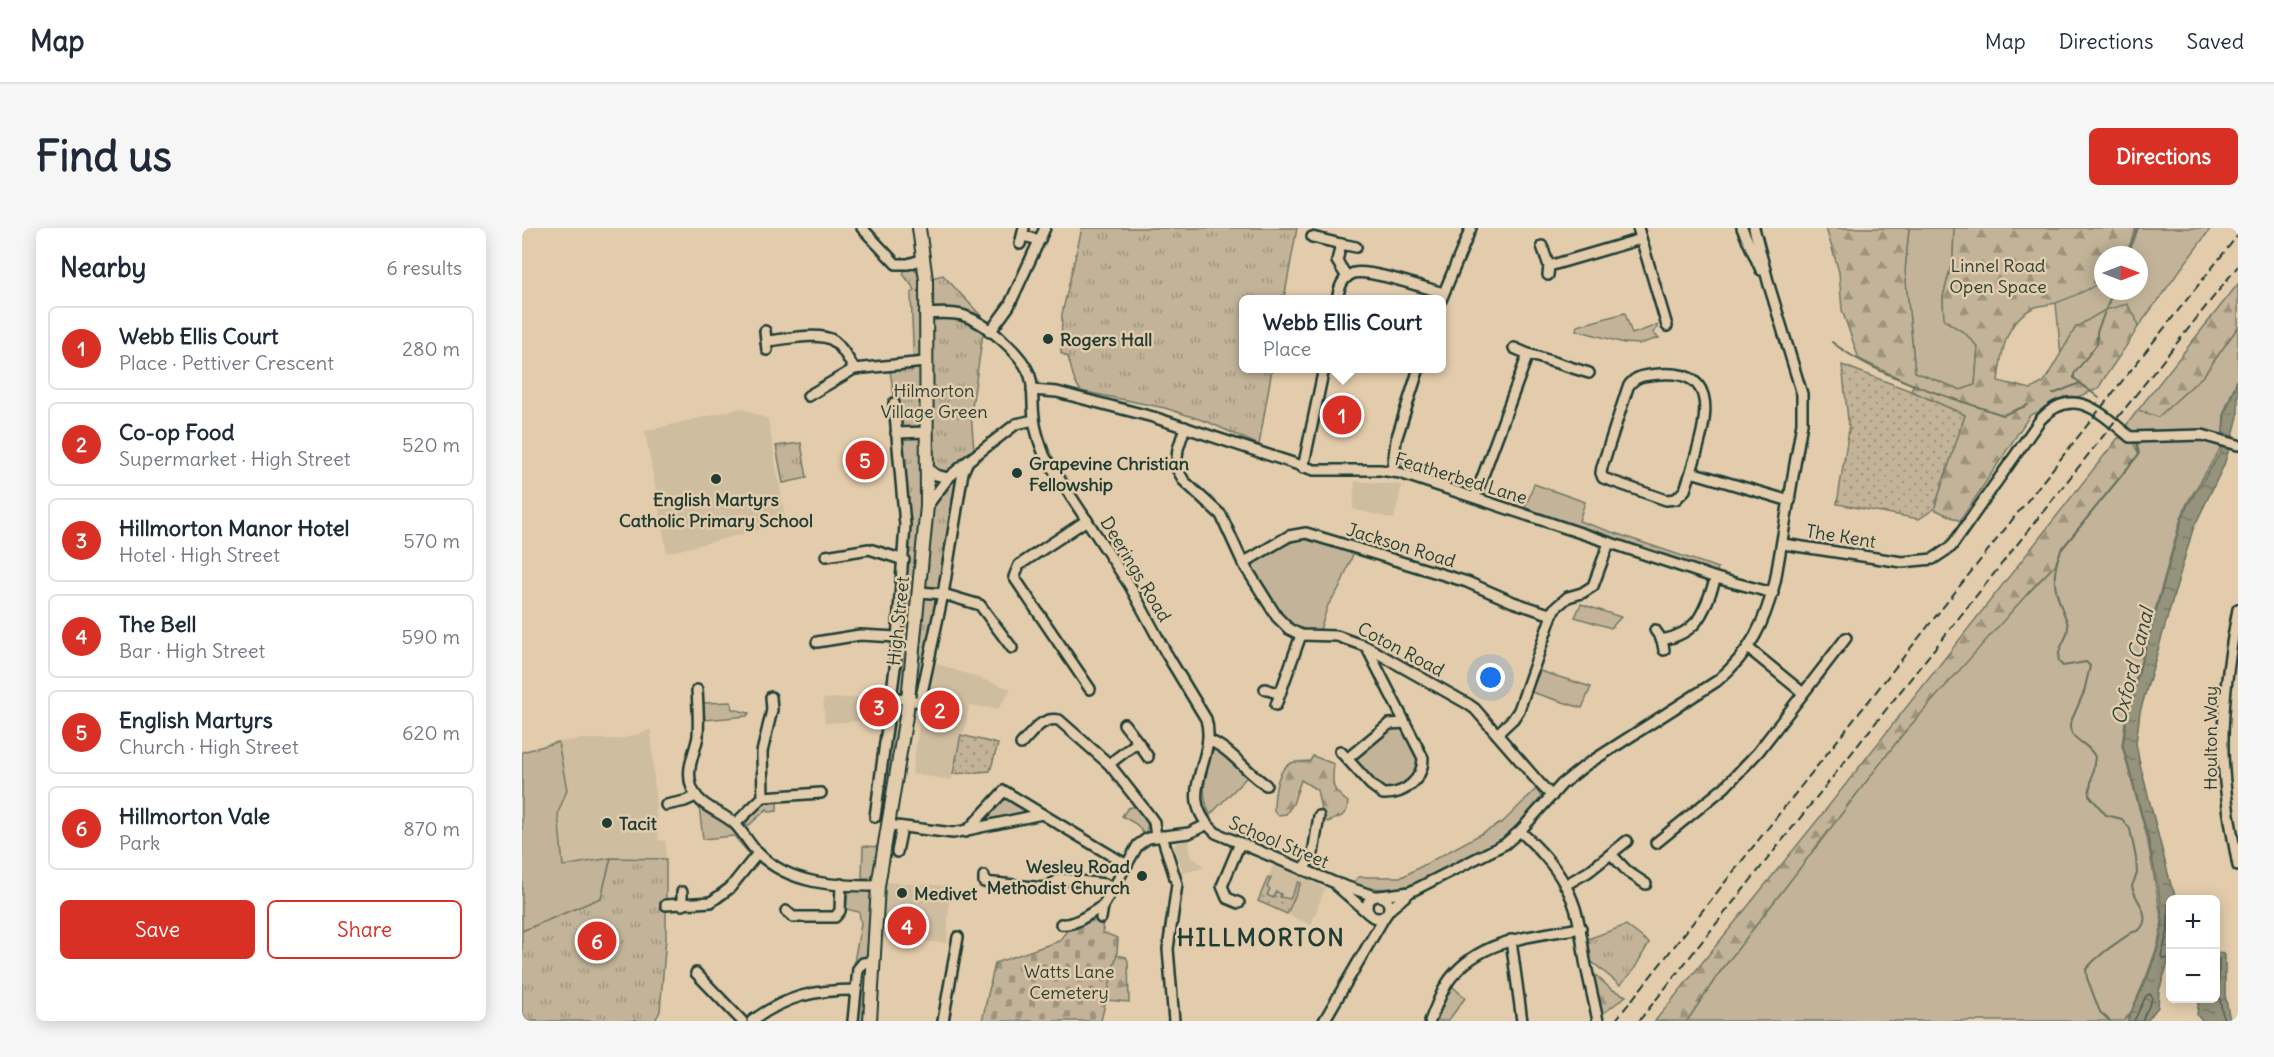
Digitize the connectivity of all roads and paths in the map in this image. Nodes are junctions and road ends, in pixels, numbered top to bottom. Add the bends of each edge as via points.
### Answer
1 (862, 228) edge
2 (1045, 228) edge
3 (1471, 228) edge
4 (1638, 228) edge
5 (1742, 228) edge
6 (1754, 228) edge
7 (922, 230) edge
8 (1023, 236) edge
9 (1312, 237) dead end
10 (1641, 239) junction
11 (1040, 240) junction
12 (1341, 244) junction
13 (1542, 246) dead end
14 (1356, 247) dead end
15 (924, 260) junction
16 (1347, 278) junction
17 (1768, 285) junction
18 (1338, 295) edge
19 (1439, 295) edge
20 (1442, 295) edge
21 (925, 314) junction
22 (1667, 327) dead end
23 (990, 332) junction
24 (766, 340) dead end
25 (1514, 348) dead end
26 (1528, 354) junction
27 (926, 362) junction
28 (854, 369) junction
29 (1323, 373) edge
30 (1418, 373) edge
31 (1578, 381) dead end
32 (1032, 390) junction
33 (808, 396) dead end
34 (894, 403) dead end
35 (1034, 420) junction
36 (1185, 427) junction
37 (927, 432) junction
38 (896, 433) junction
39 (2237, 445) edge
40 (968, 461) junction
41 (927, 468) junction
42 (1303, 468) junction
43 (1392, 472) junction
44 (1691, 472) junction
45 (948, 478) junction
46 (1475, 497) junction
47 (1790, 501) junction
48 (927, 506) junction
49 (1088, 520) junction
50 (905, 525) junction
51 (926, 525) junction
52 (1609, 543) junction
53 (1783, 544) junction
54 (826, 556) dead end
55 (904, 560) junction
56 (1243, 562) junction
57 (1716, 578) junction
58 (920, 592) junction
59 (1773, 593) junction
60 (943, 594) junction
61 (2238, 609) edge
62 (917, 614) junction
63 (1552, 615) junction
64 (898, 625) junction
65 (1655, 630) dead end
66 (1301, 635) junction
67 (1846, 638) dead end
68 (897, 639) junction
69 (817, 642) dead end
70 (1365, 646) junction
71 (1011, 648) dead end
72 (1748, 648) junction
73 (913, 655) junction
74 (1090, 688) dead end
75 (1264, 689) dead end
76 (697, 690) dead end
77 (1803, 693) junction
78 (1280, 694) junction
79 (892, 698) junction
80 (687, 700) dead end
81 (698, 700) junction
82 (914, 701) junction
83 (783, 704) dead end
84 (1395, 704) junction
85 (1276, 705) dead end
86 (1389, 723) junction
87 (1405, 723) junction
88 (1124, 724) dead end
89 (1497, 734) junction
90 (1208, 740) junction
91 (1138, 742) junction
92 (1021, 744) dead end
93 (884, 751) junction
94 (1340, 751) dead end
95 (901, 753) junction
96 (1148, 757) dead end
97 (1347, 759) junction
98 (1109, 764) junction
99 (1266, 784) dead end
100 (821, 793) dead end
101 (696, 796) junction
102 (1552, 796) junction
103 (763, 797) junction
104 (1197, 800) joint
105 (666, 805) dead end
106 (1042, 814) junction
107 (1319, 816) dead end
108 (875, 817) dead end
109 (735, 824) junction
110 (888, 825) junction
111 (1206, 825) junction
112 (902, 827) junction
113 (1520, 831) junction
114 (966, 832) junction
115 (1159, 836) junction
116 (1628, 842) dead end
117 (1240, 843) junction
118 (1656, 843) dead end
119 (897, 852) dead end
120 (758, 853) junction
121 (1611, 854) junction
122 (1289, 864) junction
123 (1127, 865) junction
124 (2238, 866) edge
125 (1303, 870) junction
126 (1285, 874) dead end
127 (984, 876) dead end
128 (1333, 882) junction
129 (841, 884) junction
130 (1646, 884) dead end
131 (1565, 885) junction
132 (878, 886) junction
133 (1114, 889) junction
134 (682, 892) dead end
135 (1410, 892) junction
136 (1377, 896) junction
137 (1239, 903) dead end
138 (666, 905) dead end
139 (682, 905) junction
140 (1103, 906) junction
141 (1387, 913) junction
142 (1369, 915) junction
143 (790, 917) dead end
144 (1101, 918) dead end
145 (1061, 924) dead end
146 (1581, 928) junction
147 (958, 937) dead end
148 (1511, 940) junction
149 (1366, 946) junction
150 (873, 962) junction
151 (696, 973) dead end
152 (856, 990) junction
153 (742, 1021) edge
154 (752, 1021) edge
155 (853, 1021) edge
156 (870, 1021) edge
157 (943, 1021) edge
158 (1174, 1021) edge
159 (1324, 1021) edge
160 (1430, 1021) edge
161 (1522, 1021) edge
162 (1598, 1021) edge

1 - 15 street via 896,264
2 - 11 street
3 - 20 street
4 - 10 street
5 - 17 street
6 - 17 street
7 - 15 highway, High Street
8 - 11 street
9 - 12 street
10 - 13 street via 1548,270
10 - 22 street
11 - 23 street via 1009,306
12 - 14 street
12 - 16 street via 1336,261
15 - 21 highway, High Street
16 - 18 street
16 - 19 street via 1354,273 1375,274
17 - 47 street via 1802,394 1802,423
21 - 23 street, Deerings Road via 962,315
21 - 27 highway, High Street
23 - 32 street, Deerings Road via 1023,363
24 - 28 street via 826,338 839,346
25 - 26 street
26 - 31 street via 1585,372
26 - 46 street
27 - 28 street
27 - 37 highway, High Street
28 - 33 street via 828,389
29 - 42 street
30 - 43 street via 1396,440
32 - 35 street, Deerings Road
32 - 36 street, Featherbed Lane via 1056,392
34 - 38 street, High Street
35 - 40 street via 1016,424
35 - 49 street, Deerings Road via 1045,457
36 - 42 street, Featherbed Lane
36 - 56 street via 1176,467 1184,481 1221,515
37 - 38 street
37 - 41 highway, High Street
38 - 50 street, High Street
39 - 53 street, The Kent via 2202,435 2130,437 2095,408 2077,403 2054,409 2040,420 1951,546 1933,559 1902,562
40 - 45 street
40 - 60 street
41 - 45 street
41 - 48 highway, High Street
42 - 43 street, Featherbed Lane
43 - 46 street, Featherbed Lane
44 - 44 street via 1685,490 1676,499 1666,500 1603,478 1602,467 1628,387 1636,378 1676,373 1698,385 1706,413
44 - 47 street
45 - 48 street
46 - 52 street, Featherbed Lane
47 - 53 street
48 - 51 highway, High Street
49 - 74 street via 1020,565 1014,577
49 - 90 street, Deerings Road via 1206,719
50 - 51 street
50 - 55 street, High Street
51 - 58 highway, High Street
52 - 57 street, Featherbed Lane
52 - 63 street via 1593,586 1568,597
53 - 59 street, The Kent
54 - 55 street via 869,549
55 - 64 street, High Street
56 - 63 street, Jackson Road via 1289,536 1306,533 1467,582
56 - 66 street via 1277,617
57 - 59 street, Featherbed Lane
57 - 65 street via 1692,628 1663,645
58 - 60 street
58 - 62 highway, High Street
59 - 72 street, The Kent via 1760,630
60 - 71 street via 980,605
60 - 82 street via 928,668
61 - 124 street, Houlton Way via 2224,698 2223,751
62 - 64 street
62 - 73 highway, High Street
63 - 89 street via 1519,710
64 - 68 street, High Street
66 - 70 street, Coton Road via 1337,636
66 - 78 street
67 - 77 street
68 - 69 street via 860,635
68 - 73 street
68 - 79 street, High Street
70 - 84 street
70 - 89 street, Coton Road via 1468,704
72 - 77 street
72 - 102 street, The Kent via 1717,681 1586,765
73 - 82 highway, High Street
75 - 78 street
76 - 81 street
77 - 118 street via 1758,752 1725,787
78 - 85 street
79 - 82 street
79 - 93 street, High Street
80 - 81 street
81 - 101 street via 698,734 689,766
82 - 95 highway, High Street
83 - 103 street via 771,701 762,752
84 - 86 street
84 - 87 street
86 - 87 street
86 - 97 street
87 - 97 street via 1423,758 1422,769 1416,780 1398,793 1383,794
88 - 91 street
89 - 102 street, Coton Road
90 - 99 street
90 - 104 street, Deerings Road
91 - 96 street
91 - 98 street
92 - 98 street via 1043,722 1055,718
93 - 95 street
93 - 108 street, High Street
94 - 97 street
95 - 110 highway, High Street
98 - 115 street via 1154,822
100 - 103 street via 811,798
101 - 105 street
101 - 109 street
102 - 113 street, School Street
103 - 109 street
104 - 111 street, School Street
106 - 114 street
106 - 114 street via 1004,791
106 - 123 street
107 - 125 street via 1321,828
109 - 120 street
110 - 112 street
110 - 132 highway, High Street
111 - 115 street via 1189,833
111 - 117 street, School Street
112 - 114 street
112 - 119 street
113 - 131 street via 1545,855
113 - 135 street, School Street via 1505,844
115 - 123 street via 1138,845
115 - 158 street via 1177,884 1168,949
116 - 121 street
117 - 122 street, School Street
117 - 137 street via 1222,886 1227,898
120 - 129 street via 775,868 799,879
120 - 139 street via 730,888 711,902
121 - 130 street
121 - 131 street
122 - 125 street, School Street
122 - 126 street
123 - 133 street
125 - 128 street, School Street
127 - 133 street via 984,882 1044,888 1061,879 1105,884
128 - 136 street, School Street
128 - 142 street, School Street
129 - 132 street
129 - 143 street via 838,915 831,919
131 - 146 street
132 - 150 highway, High Street
133 - 140 street
134 - 139 street
135 - 136 street, School Street
135 - 141 street, School Street
136 - 141 street via 1387,901
136 - 142 street via 1367,904
138 - 139 street
140 - 144 street
140 - 145 street via 1075,922
141 - 142 street via 1379,918
141 - 149 street, School Street
142 - 149 street via 1372,927
146 - 148 street
146 - 162 street
147 - 157 street
148 - 160 street via 1488,948 1457,970
148 - 161 street
149 - 159 street, School Street
150 - 152 street via 863,963 858,969
150 - 156 highway, High Street
151 - 153 street
152 - 154 street via 818,991 794,997
152 - 155 street

